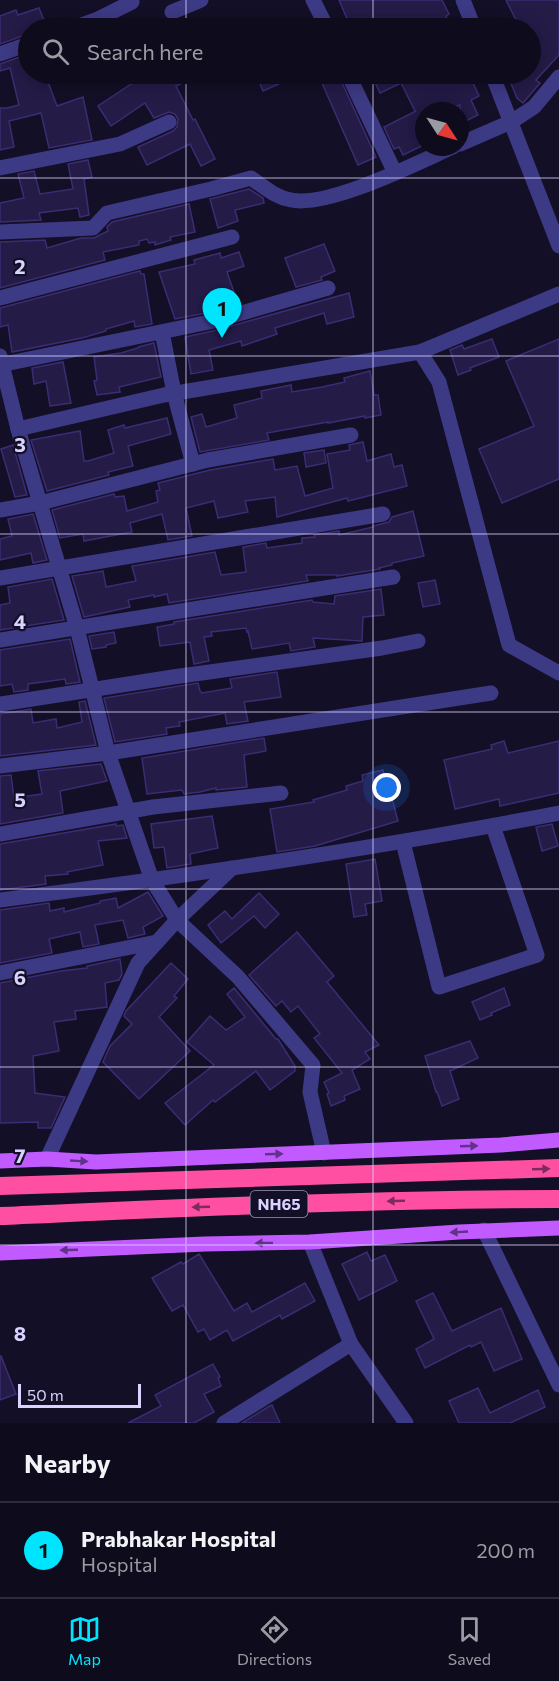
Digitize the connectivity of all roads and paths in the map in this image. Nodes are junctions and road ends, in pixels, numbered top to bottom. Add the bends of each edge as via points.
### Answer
1 (201, 0) edge
2 (313, 0) edge
3 (463, 0) edge
4 (132, 2) dead end
5 (172, 12) dead end
6 (100, 18) edge
7 (322, 18) edge
8 (470, 18) edge
9 (18, 48) edge
10 (0, 54) edge
11 (559, 78) edge
12 (353, 84) edge
13 (496, 84) edge
14 (169, 122) dead end
15 (511, 122) junction
16 (469, 140) edge
17 (433, 156) edge
18 (0, 168) edge
19 (395, 173) junction
20 (0, 232) edge
21 (232, 237) dead end
22 (559, 246) edge
23 (328, 288) dead end
24 (559, 294) edge
25 (0, 298) edge
26 (162, 332) junction
27 (420, 352) junction
28 (1, 362) edge
29 (174, 393) junction
30 (18, 429) junction
31 (351, 435) dead end
32 (193, 464) junction
33 (40, 503) junction
34 (0, 510) edge
35 (383, 514) dead end
36 (60, 568) junction
37 (393, 577) dead end
38 (0, 578) edge
39 (77, 628) junction
40 (0, 640) edge
41 (418, 640) dead end
42 (559, 673) edge
43 (92, 689) junction
44 (491, 693) dead end
45 (0, 704) edge
46 (108, 753) junction
47 (0, 765) edge
48 (281, 793) dead end
49 (127, 812) junction
50 (559, 813) edge
51 (493, 826) junction
52 (0, 834) edge
53 (403, 842) junction
54 (232, 868) junction
55 (152, 880) junction
56 (0, 900) edge
57 (177, 920) junction
58 (157, 942) junction
59 (0, 974) edge
60 (559, 1140) edge
61 (324, 1153) junction
62 (46, 1159) junction
63 (0, 1161) edge
64 (559, 1168) edge
65 (0, 1186) edge
66 (559, 1199) edge
67 (0, 1216) edge
68 (559, 1228) edge
69 (484, 1230) junction
70 (310, 1242) junction
71 (0, 1253) edge
72 (351, 1344) junction
73 (559, 1385) edge
74 (224, 1423) edge
75 (406, 1423) edge

1 - 5 street
2 - 7 street
3 - 8 street
4 - 6 street
9 - 10 street
11 - 15 street via 534,107
12 - 19 street
13 - 15 street
14 - 18 street via 120,144
15 - 16 street
15 - 22 street
17 - 19 street
19 - 20 street via 317,200 293,201 274,195 251,178 107,213 93,228
21 - 25 street
23 - 26 street
24 - 27 street
26 - 28 street
26 - 29 street
27 - 29 street
27 - 42 street via 439,382 509,645
28 - 30 street
29 - 30 street
29 - 32 street
30 - 33 street
31 - 32 street
32 - 33 street
33 - 34 street
33 - 36 street
35 - 36 street
36 - 38 street
36 - 39 street
37 - 39 street
39 - 40 street
39 - 43 street
41 - 43 street
43 - 45 street
43 - 46 street
44 - 46 street
46 - 47 street
46 - 49 street
48 - 49 street
49 - 52 street
49 - 55 street
50 - 51 street
51 - 53 street
51 - 53 street via 537,955 439,987
53 - 54 street
54 - 55 street
54 - 57 street
55 - 56 street
55 - 57 street
57 - 58 street
57 - 61 street via 238,977 313,1065 310,1092
58 - 59 street
58 - 62 street via 138,963
61 -> 60 main road
62 -> 61 main road via 96,1161
62 - 63 main road
65 -> 64 highway, NH65
66 -> 67 highway, NH65 via 299,1203
68 - 69 main road
69 -> 70 main road
69 - 73 street
70 -> 71 main road
70 - 72 street
72 - 74 street
72 - 75 street

